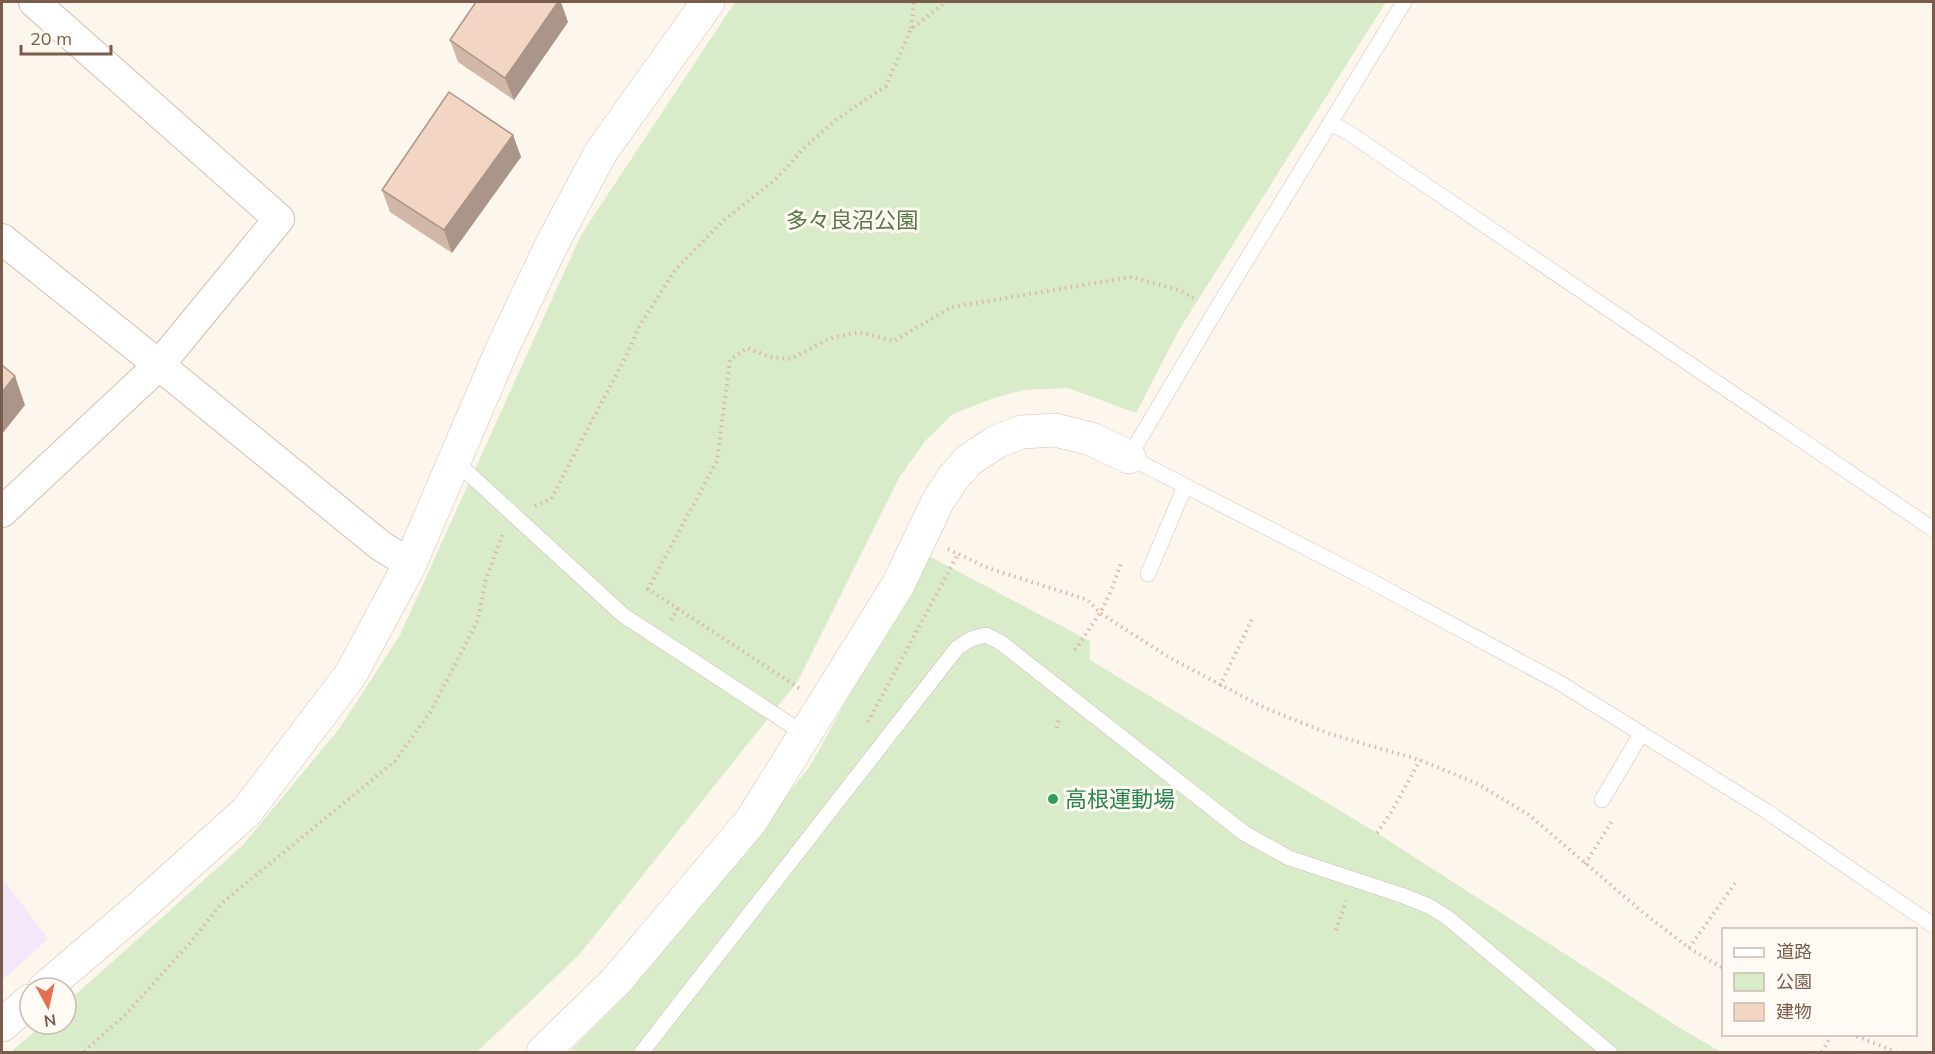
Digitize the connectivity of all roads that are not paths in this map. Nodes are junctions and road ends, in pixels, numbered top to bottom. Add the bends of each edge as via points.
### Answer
1 (34, 2) edge
2 (708, 2) edge
3 (1404, 2) edge
4 (1330, 123) junction
5 (2, 239) edge
6 (159, 365) junction
7 (1130, 457) junction
8 (454, 460) junction
9 (1185, 486) junction
10 (2, 512) edge
11 (1934, 530) edge
12 (410, 564) junction
13 (1148, 574) dead end
14 (1641, 734) junction
15 (806, 735) junction
16 (1602, 800) dead end
17 (1934, 926) edge
18 (59, 976) edge
19 (18, 1011) edge
20 (2, 1025) edge
21 (543, 1053) edge
22 (642, 1053) edge
23 (1609, 1053) edge

1 - 6 street via 279,219
2 - 8 street via 601,152 546,256
3 - 4 lane
4 - 7 lane
4 - 11 lane
5 - 6 street
6 - 10 street
6 - 12 street via 381,546
7 - 9 lane
7 - 15 street via 1055,430 1022,432 996,442 969,460 938,501 898,585
8 - 12 street
8 - 15 lane via 623,615
9 - 13 lane
9 - 14 lane via 1560,683
12 - 18 street via 351,674 247,811
14 - 16 lane
14 - 17 lane via 1766,811
15 - 21 street via 751,821 616,981
19 - 20 street
22 - 23 lane via 957,648 986,635 1028,663 1244,833 1289,858 1401,895 1448,918

